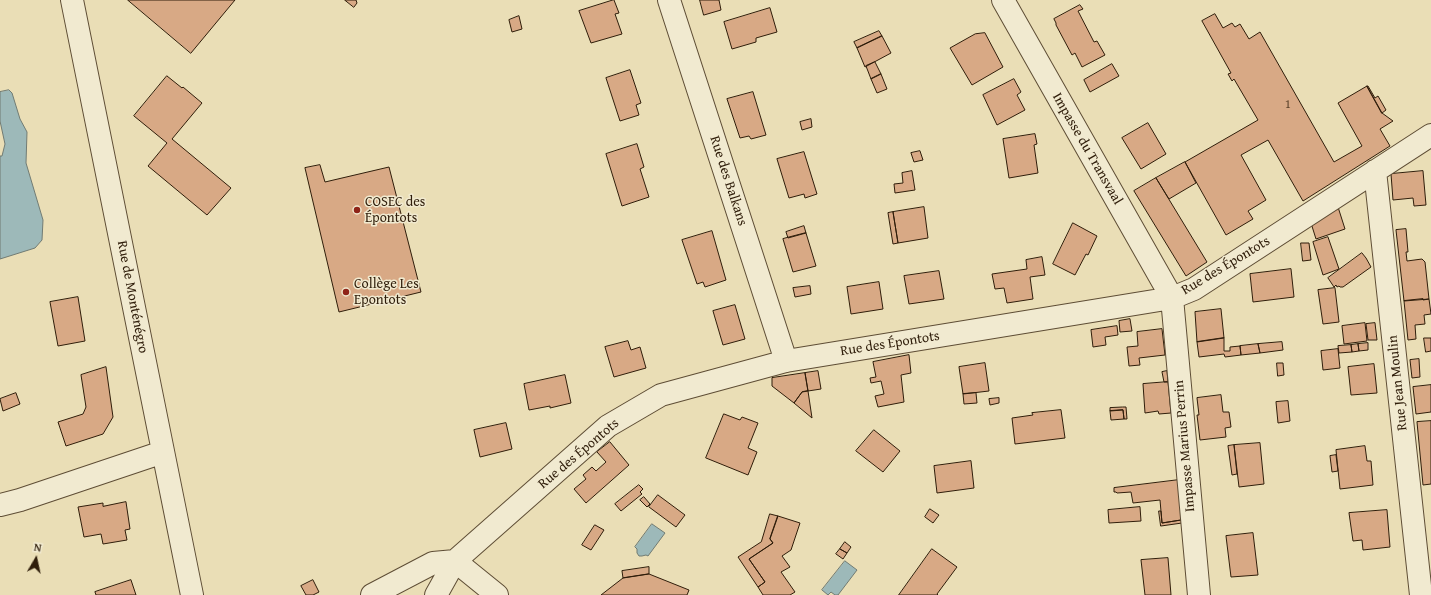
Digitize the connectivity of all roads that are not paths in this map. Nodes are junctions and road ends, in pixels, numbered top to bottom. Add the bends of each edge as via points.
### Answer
1 (72, 0) edge
2 (670, 0) edge
3 (1003, 0) edge
4 (1431, 135) edge
5 (1376, 171) junction
6 (1172, 298) junction
7 (786, 361) junction
8 (163, 452) junction
9 (0, 505) edge
10 (1422, 521) edge
11 (455, 561) junction
12 (192, 595) edge
13 (372, 595) edge
14 (436, 595) edge
15 (497, 595) edge
16 (1199, 595) edge
17 (1421, 595) edge

1 - 8 street, Rue de Monténégro
2 - 7 street, Rue des Balkans
3 - 6 street, Impasse du Transvaal
4 - 5 street, Rue des Épontots
5 - 6 street, Rue des Épontots via 1194,289
5 - 10 street, Rue Jean Moulin
6 - 7 street, Rue des Épontots
6 - 16 street, Impasse Marius Perrin
7 - 11 street, Rue des Épontots via 661,395 608,426
8 - 9 street
8 - 12 street, Rue de Monténégro
10 - 17 street, Rue Jean Moulin
11 - 13 street via 433,563
11 - 14 street, Rue des Épontots
11 - 15 street

